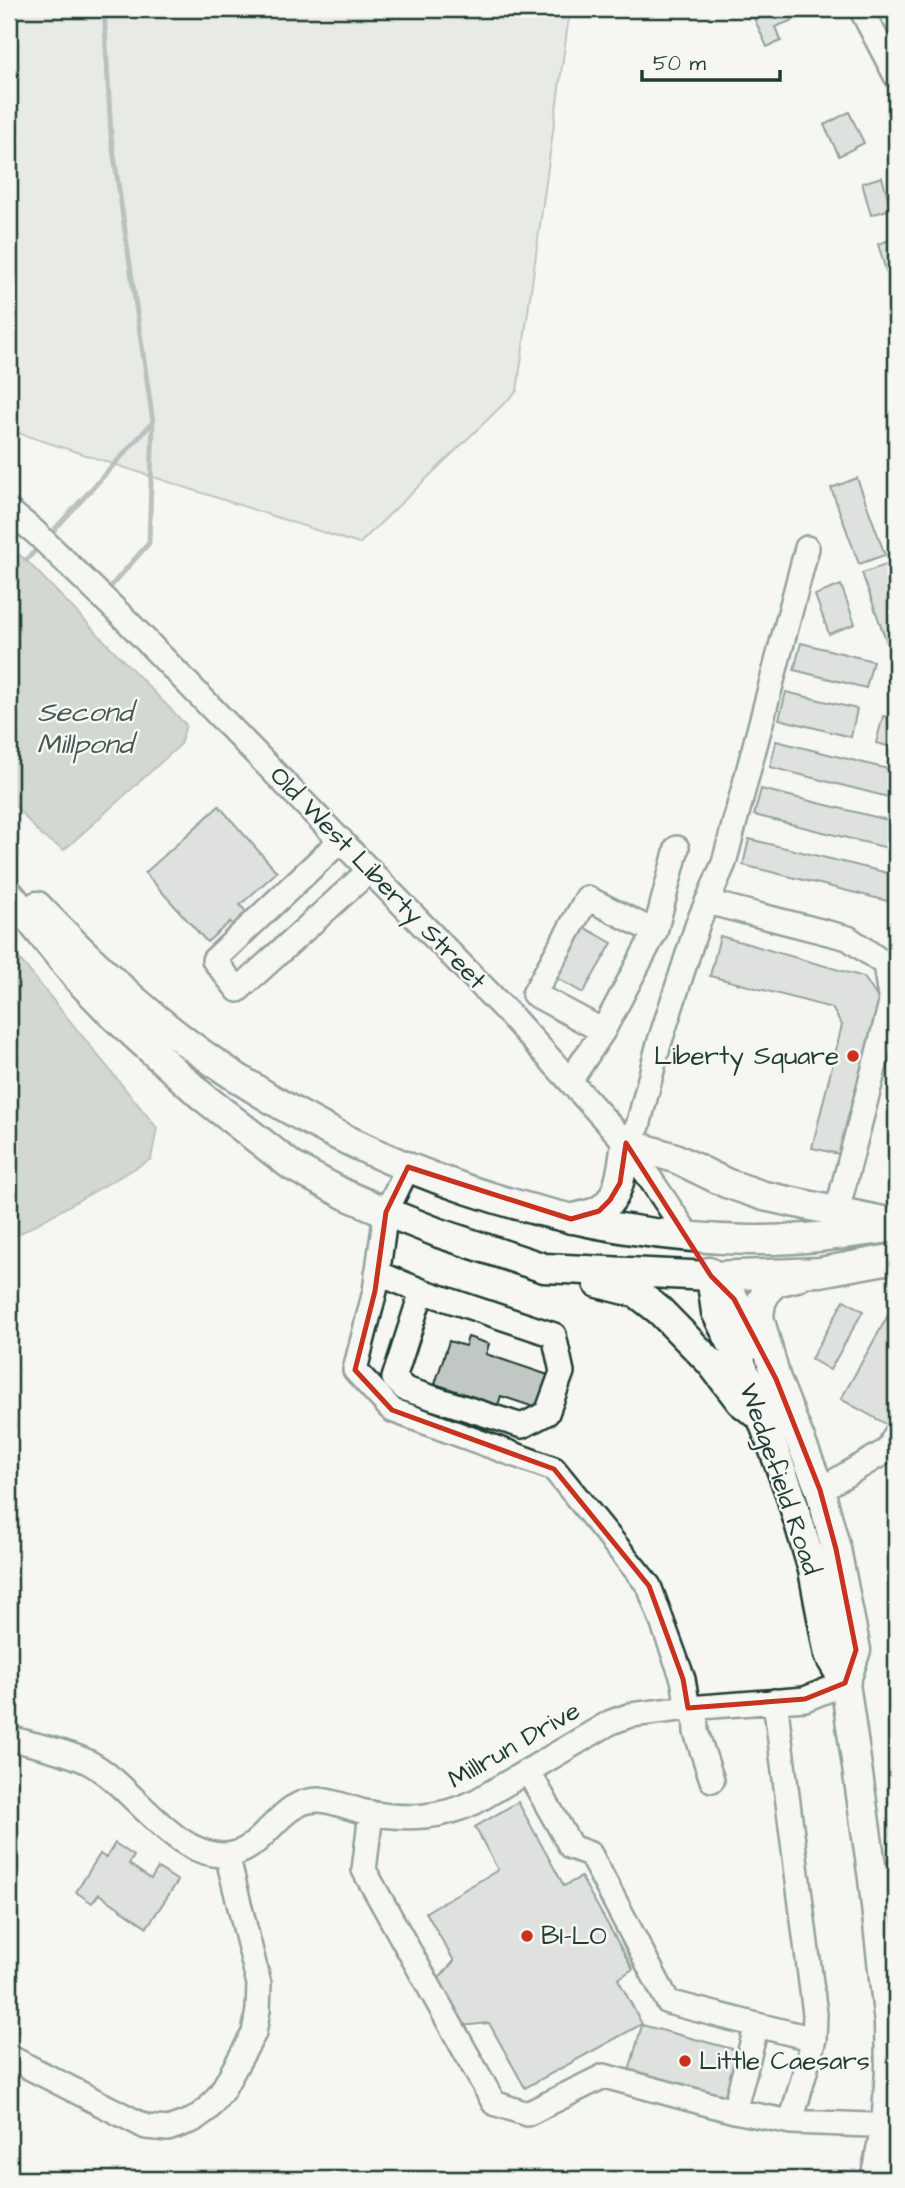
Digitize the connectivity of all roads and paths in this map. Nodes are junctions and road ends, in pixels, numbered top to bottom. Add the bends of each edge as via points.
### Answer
1 (861, 9) edge
2 (896, 76) edge
3 (9, 510) edge
4 (807, 548) dead end
5 (341, 840) junction
6 (677, 848) dead end
7 (370, 870) junction
8 (9, 877) edge
9 (9, 894) edge
10 (707, 902) junction
11 (655, 932) junction
12 (534, 994) junction
13 (512, 1017) junction
14 (603, 1031) junction
15 (570, 1081) junction
16 (626, 1143) junction
17 (408, 1167) junction
18 (837, 1211) junction
19 (386, 1212) junction
20 (571, 1219) junction
21 (896, 1225) edge
22 (691, 1238) junction
23 (896, 1258) edge
24 (544, 1268) junction
25 (820, 1272) junction
26 (377, 1273) junction
27 (711, 1276) junction
28 (422, 1291) junction
29 (776, 1379) junction
30 (420, 1393) junction
31 (410, 1417) junction
32 (763, 1419) junction
33 (504, 1421) junction
34 (896, 1434) edge
35 (493, 1447) junction
36 (820, 1490) junction
37 (845, 1683) junction
38 (775, 1701) junction
39 (691, 1707) junction
40 (9, 1738) edge
41 (528, 1771) junction
42 (712, 1780) dead end
43 (371, 1813) junction
44 (227, 1855) junction
45 (884, 1877) edge
46 (757, 2025) junction
47 (814, 2039) junction
48 (9, 2057) edge
49 (734, 2112) junction
50 (791, 2122) junction
51 (891, 2126) edge
52 (875, 2179) edge

1 - 2 street
3 - 5 street, Old West Liberty Street via 127,621
4 - 10 street via 724,863
5 - 7 street, Old West Liberty Street
5 - 7 street via 214,960 238,990
6 - 11 street
7 - 13 street, Old West Liberty Street
8 - 17 main road via 116,982 215,1063 309,1121
9 - 19 main road via 79,980 202,1096 292,1166
10 - 16 street via 658,1047 638,1126
10 - 18 street via 848,938 885,964 891,1003
11 - 12 street via 586,898
11 - 14 street
12 - 13 street
12 - 14 street
13 - 15 street, Old West Liberty Street
14 - 15 street
15 - 16 street, Old West Liberty Street
16 - 18 main road via 676,1158 764,1196
16 - 20 main road via 620,1182 610,1200 599,1211
16 - 22 street, Old West Liberty Street
17 - 19 street
17 - 20 main road
18 - 21 main road
19 - 24 main road
19 - 26 street
20 - 22 main road
21 - 22 main road via 838,1236
22 - 27 main road, Old West Liberty Street
23 - 25 main road
24 - 27 main road
24 - 32 main road via 636,1293 680,1330 741,1402
25 - 27 main road
25 - 29 main road via 776,1282 761,1303 759,1317
26 - 28 street
26 - 31 street via 355,1370 392,1410
27 - 29 main road via 734,1299
27 - 32 main road, Wedgefield Road via 716,1312
28 - 30 street via 394,1378 405,1389
28 - 33 street via 554,1335 562,1372 547,1413 522,1426
29 - 36 main road, Wedgefield Road
30 - 31 street
30 - 33 street
31 - 35 street
32 - 37 main road, Wedgefield Road via 813,1570 829,1655
33 - 35 street
34 - 36 street via 888,1450
35 - 39 street via 554,1469 649,1586
36 - 37 main road, Wedgefield Road via 856,1650
37 - 38 street, Millrun Drive via 805,1699
37 - 45 main road, Wedgefield Road
38 - 39 street, Millrun Drive
38 - 47 street via 815,2014
39 - 41 street, Millrun Drive via 611,1721
39 - 42 street
40 - 44 street via 86,1761 108,1775 173,1835 211,1854
41 - 43 street, Millrun Drive via 454,1812 435,1816
41 - 46 street via 570,1847 590,1854 668,2002
43 - 44 street, Millrun Drive via 310,1800 280,1815 257,1841
43 - 49 street via 364,1870 494,2102 527,2114 604,2076
44 - 48 street via 259,1984 258,2010 254,2033 208,2109 169,2129 146,2127
45 - 51 main road, Wedgefield Road
46 - 47 street
46 - 49 street
47 - 50 street
49 - 50 street
50 - 51 street
51 - 52 main road, Wedgefield Road

